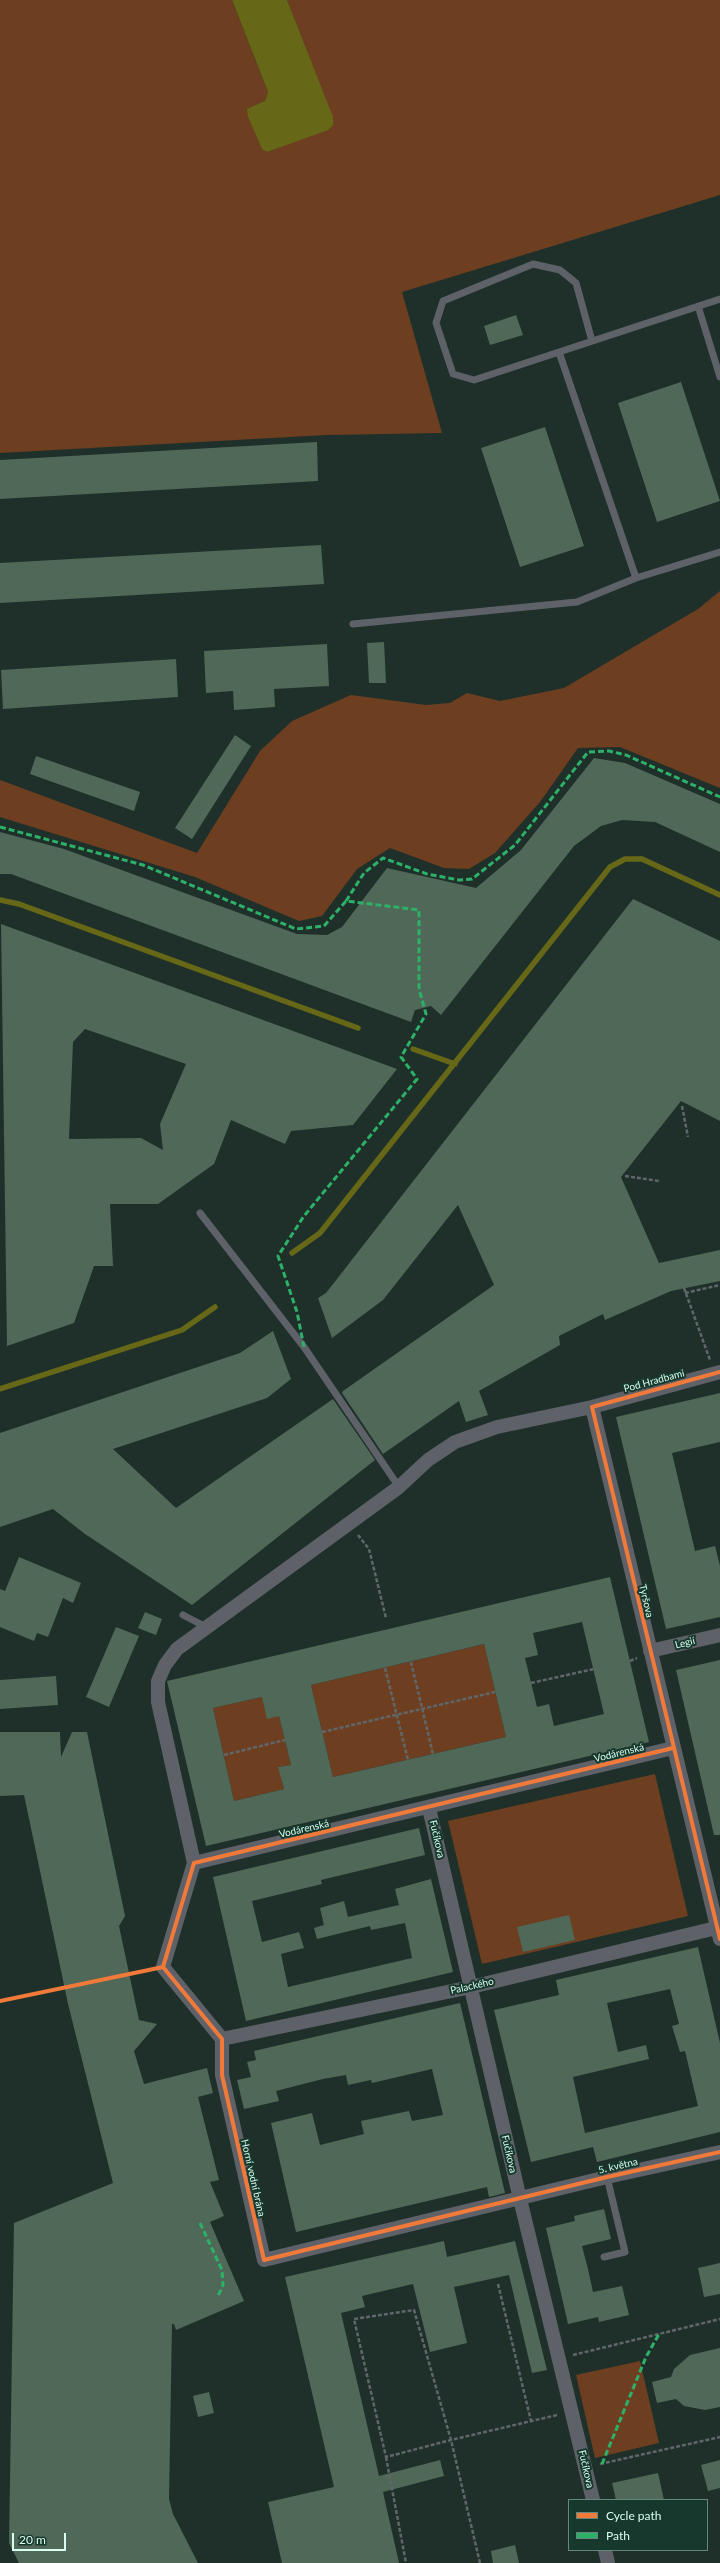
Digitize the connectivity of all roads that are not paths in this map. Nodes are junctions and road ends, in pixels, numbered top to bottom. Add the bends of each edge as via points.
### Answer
1 (720, 299) edge
2 (698, 306) junction
3 (592, 341) junction
4 (559, 352) junction
5 (720, 377) edge
6 (720, 552) edge
7 (636, 578) junction
8 (353, 624) dead end
9 (200, 1213) dead end
10 (717, 1373) edge
11 (592, 1406) junction
12 (399, 1487) junction
13 (183, 1615) dead end
14 (208, 1628) junction
15 (720, 1634) edge
16 (650, 1651) junction
17 (673, 1748) junction
18 (429, 1808) junction
19 (194, 1863) junction
20 (719, 1931) edge
21 (471, 1987) junction
22 (222, 2039) junction
23 (720, 2152) edge
24 (607, 2176) junction
25 (520, 2199) junction
26 (604, 2257) dead end
27 (593, 2499) edge
28 (605, 2551) edge
29 (608, 2563) edge

1 - 2 lane
2 - 3 lane
2 - 5 lane
3 - 4 lane
3 - 4 lane via 576,283 560,270 533,264 443,301 436,323 453,374 474,380
4 - 7 lane
6 - 7 lane
7 - 8 lane via 576,602
9 - 12 lane via 304,1348
10 - 11 street, Pod Hradbami
11 - 12 street, Pod Hradbami via 497,1427 455,1442 428,1460
11 - 16 street, Tyršova
12 - 14 street, Pod Hradbami
13 - 14 lane
14 - 19 street, Pod Hradbami via 177,1649 165,1665 158,1681 158,1702
15 - 16 street, Legií
16 - 17 street, Tyršova
17 - 18 street, Vodárenská
17 - 20 street, Tyršova
18 - 19 street, Vodárenská
18 - 21 street, Fučíkova
19 - 22 street via 163,1967
20 - 21 street, Palackého
21 - 22 street, Palackého
21 - 25 street, Fučíkova
22 - 25 street, Horní vodní brána via 222,2075 264,2260
23 - 24 street, 5. května
24 - 25 street, 5. května
24 - 26 lane via 626,2252
25 - 27 street, Fučíkova
28 - 29 street

